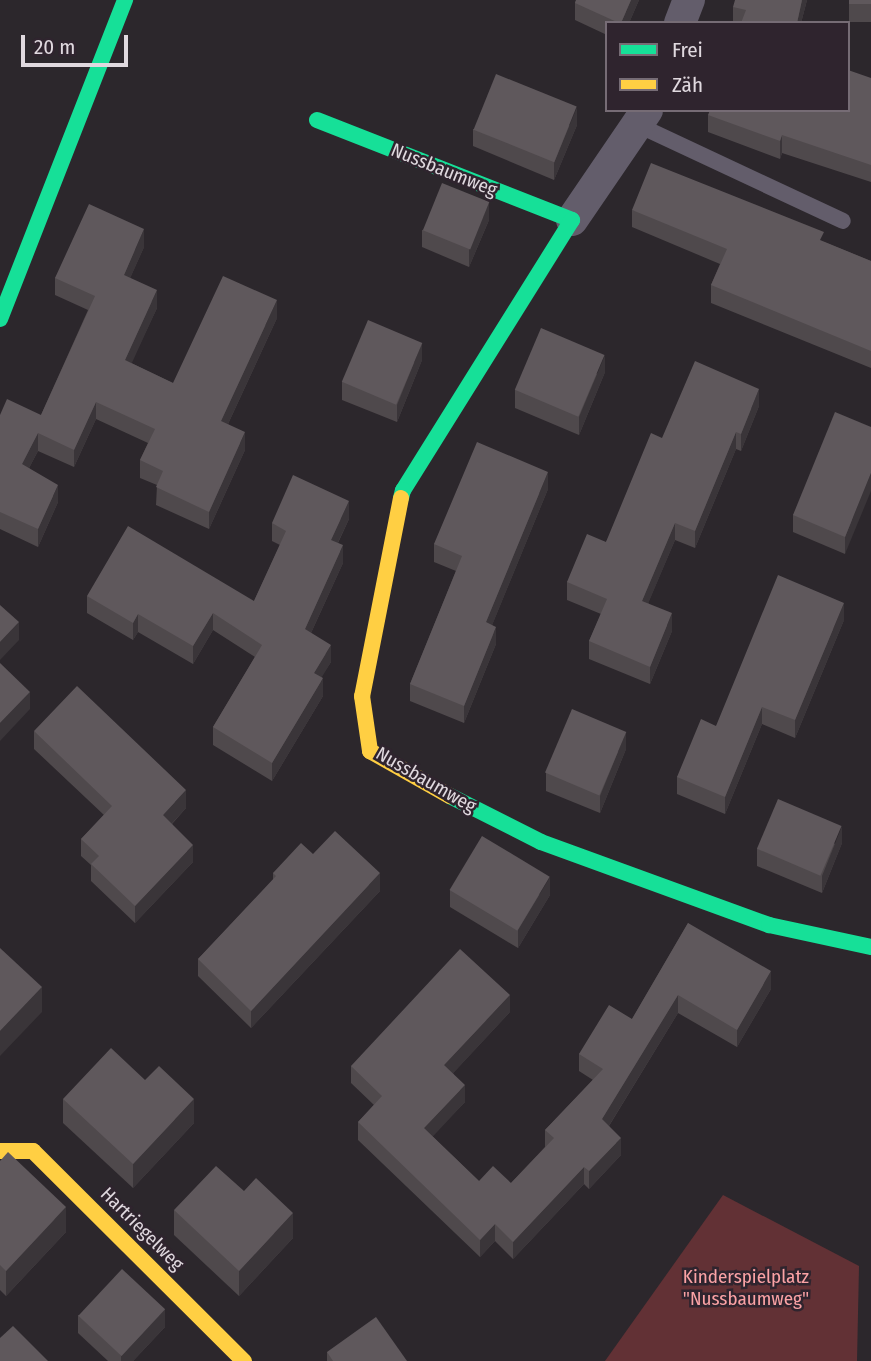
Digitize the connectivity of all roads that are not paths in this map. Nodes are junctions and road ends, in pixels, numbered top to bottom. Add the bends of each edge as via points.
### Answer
1 (125, 0) edge
2 (689, 0) edge
3 (681, 21) edge
4 (642, 118) edge
5 (317, 120) dead end
6 (572, 220) junction
7 (843, 221) dead end
8 (0, 320) edge
9 (871, 947) edge
10 (0, 1151) edge
11 (244, 1361) edge

1 - 8 street
2 - 3 street
4 - 6 street, Nussbaumweg
4 - 7 lane
5 - 6 street, Nussbaumweg
6 - 9 street, Nussbaumweg via 403,490 362,696 370,751 541,842 769,925
10 - 11 street, Hartriegelweg via 33,1151

